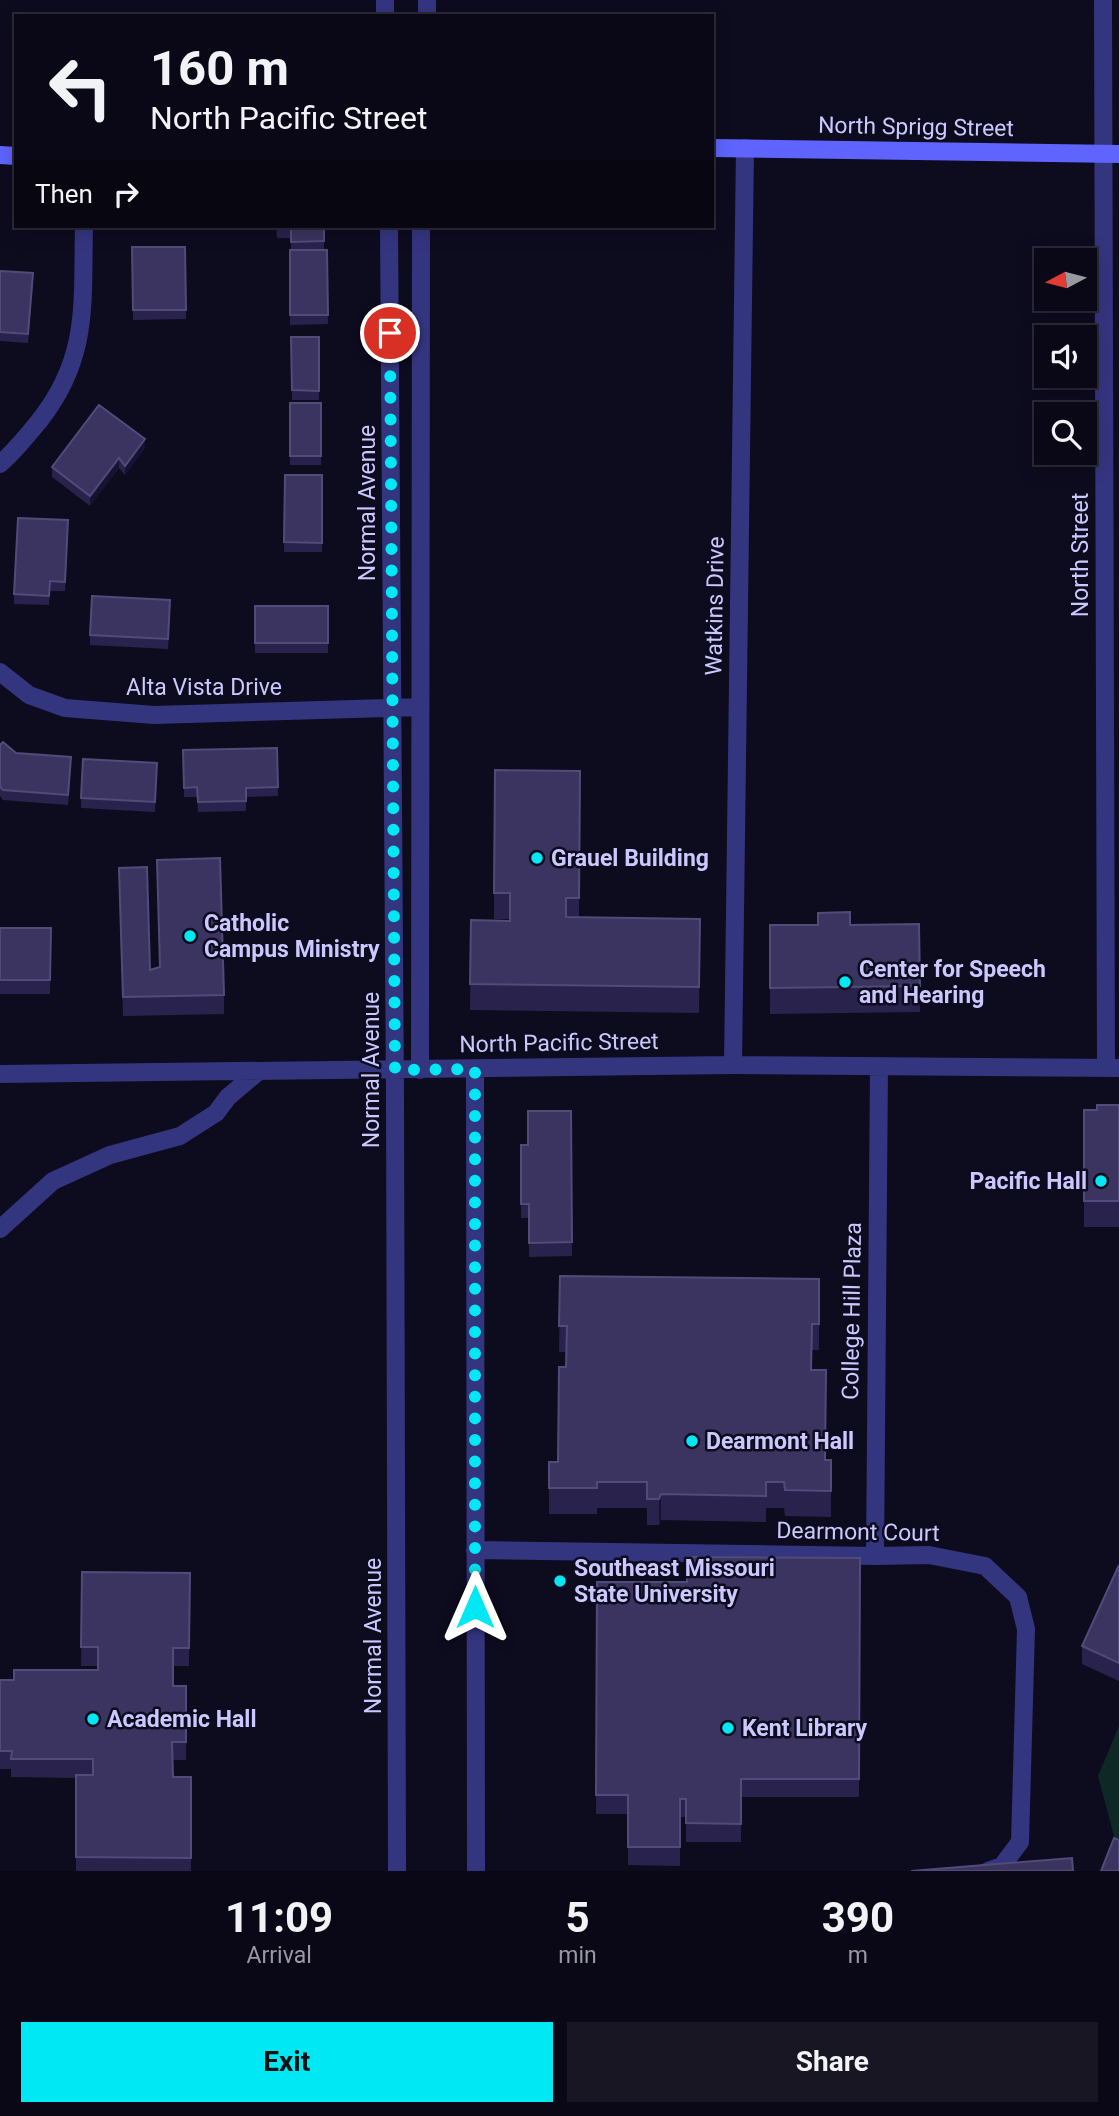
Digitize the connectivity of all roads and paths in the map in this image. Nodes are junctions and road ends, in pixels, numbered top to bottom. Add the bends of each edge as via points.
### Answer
1 (1103, 0) edge
2 (714, 148) edge
3 (745, 148) junction
4 (1111, 155) edge
5 (83, 228) edge
6 (389, 228) edge
7 (421, 228) edge
8 (0, 464) edge
9 (1112, 607) edge
10 (0, 672) edge
11 (419, 707) junction
12 (393, 708) junction
13 (733, 1065) junction
14 (879, 1067) junction
15 (1112, 1068) edge
16 (475, 1069) junction
17 (395, 1070) junction
18 (420, 1070) junction
19 (259, 1071) junction
20 (0, 1074) edge
21 (0, 1229) edge
22 (475, 1550) junction
23 (875, 1556) junction
24 (397, 1871) edge
25 (476, 1871) edge
26 (988, 1871) edge

1 - 4 street, North Street
2 - 3 main road, North Sprigg Street
3 - 4 main road, North Sprigg Street
3 - 13 street, Watkins Drive
4 - 9 street, North Street
5 - 8 street via 82,317 75,357 54,402
6 - 12 street, Normal Avenue
7 - 11 street
9 - 15 street, North Street
10 - 12 street, Alta Vista Drive via 29,695 65,709 154,715
11 - 12 street, Alta Vista Drive
11 - 18 street
12 - 17 street, Normal Avenue
13 - 14 street, North Pacific Street
13 - 16 street, North Pacific Street
14 - 15 street, North Pacific Street
14 - 23 street, College Hill Plaza
16 - 18 street, North Pacific Street
16 - 22 street
17 - 18 street, North Pacific Street
17 - 19 street, North Pacific Street
17 - 24 street, Normal Avenue
19 - 20 street, North Pacific Street
19 - 21 street via 216,1113 180,1136 110,1155 52,1181
22 - 23 street, Dearmont Court
22 - 25 street
23 - 26 street, Dearmont Court via 929,1555 985,1566 1018,1597 1026,1629 1020,1842 1002,1867

